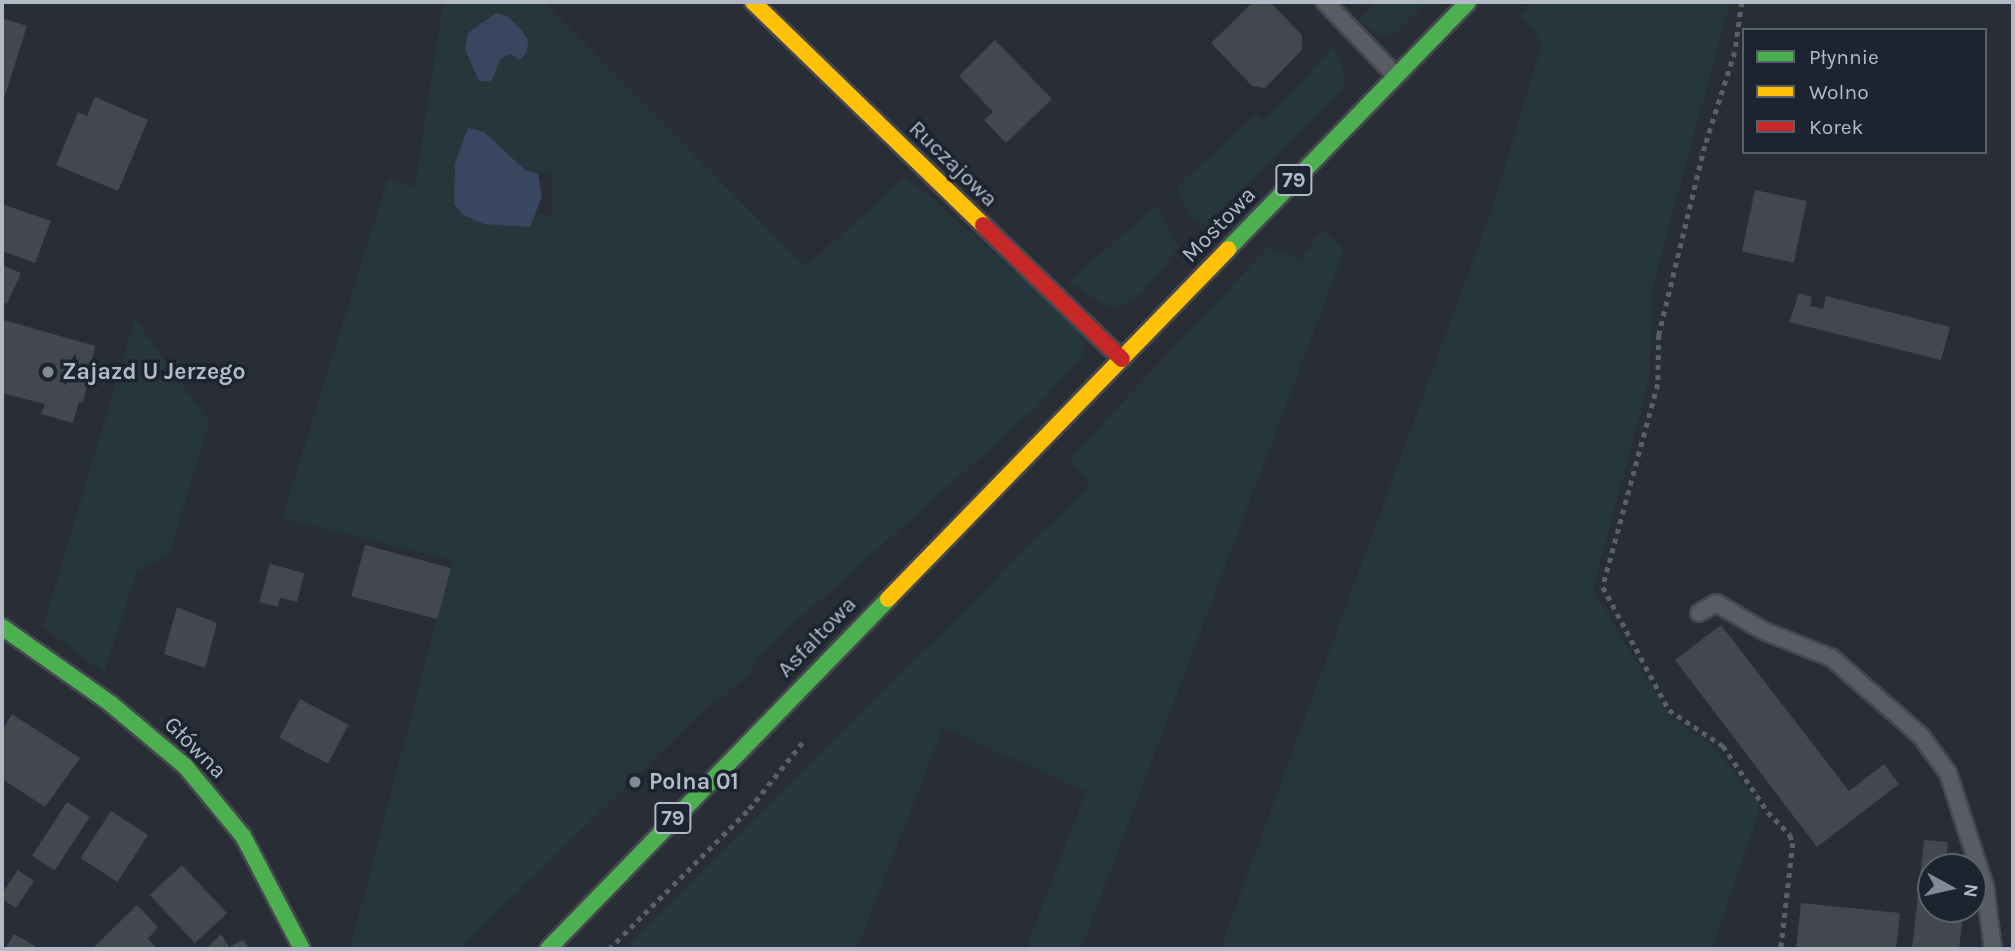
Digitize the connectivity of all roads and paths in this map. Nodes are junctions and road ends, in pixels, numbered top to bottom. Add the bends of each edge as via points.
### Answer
1 (753, 2) edge
2 (1325, 2) edge
3 (1468, 2) edge
4 (1742, 2) edge
5 (1395, 75) junction
6 (1122, 359) junction
7 (1699, 613) dead end
8 (2, 626) edge
9 (302, 949) edge
10 (548, 949) edge
11 (1781, 949) edge
12 (1993, 949) edge

1 - 6 main road, Ruczajowa
2 - 5 lane
3 - 5 main road, Mostowa / 79
4 - 11 path via 1735,52 1705,146 1658,335 1658,384 1603,587 1669,710 1723,746 1793,843
5 - 6 main road, Mostowa / 79
6 - 10 main road, Asfaltowa / 79
7 - 12 lane via 1716,603 1764,631 1832,658 1921,736 1948,773 1985,886
8 - 9 main road, Główna via 111,704 185,765 243,836

